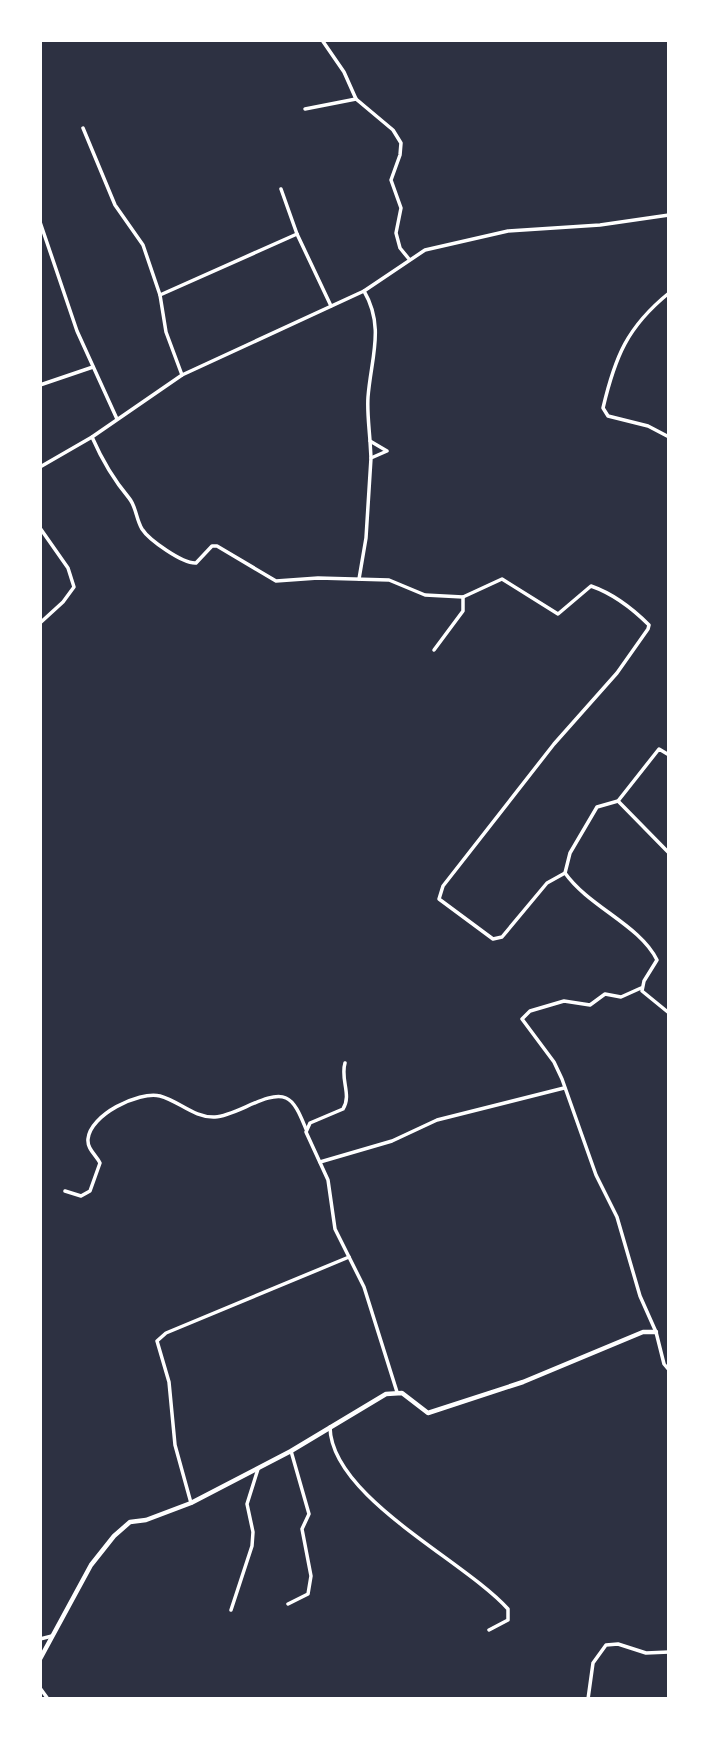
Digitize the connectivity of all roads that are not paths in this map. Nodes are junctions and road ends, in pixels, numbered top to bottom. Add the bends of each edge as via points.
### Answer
1 (322, 40) edge
2 (356, 99) junction
3 (305, 109) dead end
4 (83, 128) dead end
5 (282, 189) dead end
6 (669, 215) edge
7 (40, 222) edge
8 (298, 234) junction
9 (409, 259) junction
10 (364, 291) junction
11 (669, 293) edge
12 (160, 295) junction
13 (331, 306) junction
14 (93, 367) junction
15 (182, 375) junction
16 (40, 385) edge
17 (117, 419) junction
18 (92, 437) junction
19 (669, 437) edge
20 (370, 441) junction
21 (371, 458) junction
22 (40, 467) edge
23 (40, 528) edge
24 (359, 579) junction
25 (463, 597) junction
26 (40, 623) edge
27 (434, 650) dead end
28 (669, 755) edge
29 (618, 801) junction
30 (669, 853) edge
31 (565, 873) junction
32 (641, 988) junction
33 (669, 1013) edge
34 (345, 1063) dead end
35 (564, 1088) junction
36 (306, 1129) junction
37 (320, 1162) junction
38 (65, 1191) dead end
39 (349, 1257) junction
40 (656, 1332) junction
41 (666, 1363) edge
42 (669, 1370) edge
43 (397, 1392) junction
44 (330, 1427) junction
45 (291, 1451) junction
46 (258, 1469) junction
47 (191, 1503) junction
48 (288, 1604) dead end
49 (231, 1610) dead end
50 (489, 1630) dead end
51 (53, 1636) junction
52 (40, 1639) edge
53 (669, 1652) edge
54 (40, 1658) edge
55 (40, 1688) edge
56 (48, 1699) edge
57 (587, 1699) edge

1 - 2 street
2 - 3 street
2 - 9 street via 393,130 401,143 391,180 401,208 396,233
4 - 12 street via 116,205 142,245
5 - 8 street
6 - 9 street via 508,231 425,250
7 - 14 street
8 - 12 street
8 - 13 street
9 - 10 street
10 - 13 street
10 - 20 street via 377,328 368,400
11 - 19 street via 644,316 618,352 603,408 608,416 648,426
12 - 15 street via 166,332
13 - 15 street
14 - 16 street
14 - 17 street
15 - 17 street
17 - 18 street
18 - 22 street
18 - 24 street via 116,485 130,498 141,528 163,550 196,563 217,546 276,581
20 - 21 street
20 - 21 street via 387,451
21 - 24 street
23 - 26 street via 68,568 74,587
24 - 25 street via 389,580 425,595
25 - 27 street via 463,611
25 - 31 street via 502,579 558,614 591,586 626,604 649,625 617,673 570,724 451,875 439,899 492,939 502,937 547,884
28 - 29 street via 659,749
29 - 30 street
29 - 31 street via 597,807 570,853
31 - 32 street via 589,900 652,948 657,960
32 - 33 street
32 - 35 street via 621,997 605,994 590,1005 566,1001 525,1015 523,1022 554,1062
34 - 36 street via 346,1104
35 - 37 street via 437,1120 392,1141
35 - 40 street via 617,1217 640,1296
36 - 37 street
36 - 38 street via 285,1097 215,1117 199,1115 161,1096 136,1097 105,1113 90,1133 88,1145 100,1163 90,1191 80,1196
37 - 39 street via 328,1180 335,1229
39 - 43 street via 364,1287
39 - 47 street via 190,1322 157,1341 169,1382 175,1445
40 - 41 street
40 - 43 street via 643,1332 523,1382 428,1413
41 - 42 street
43 - 44 street via 375,1399
44 - 45 street
44 - 50 street via 333,1450 354,1481 508,1609 508,1620
45 - 46 street
45 - 48 street via 309,1514 302,1529 311,1576 308,1594
46 - 47 street
46 - 49 street via 247,1504 252,1546
47 - 51 street via 130,1522 114,1535 91,1565
51 - 52 street
51 - 54 street
53 - 57 street via 646,1653 606,1645 593,1663
55 - 56 street

